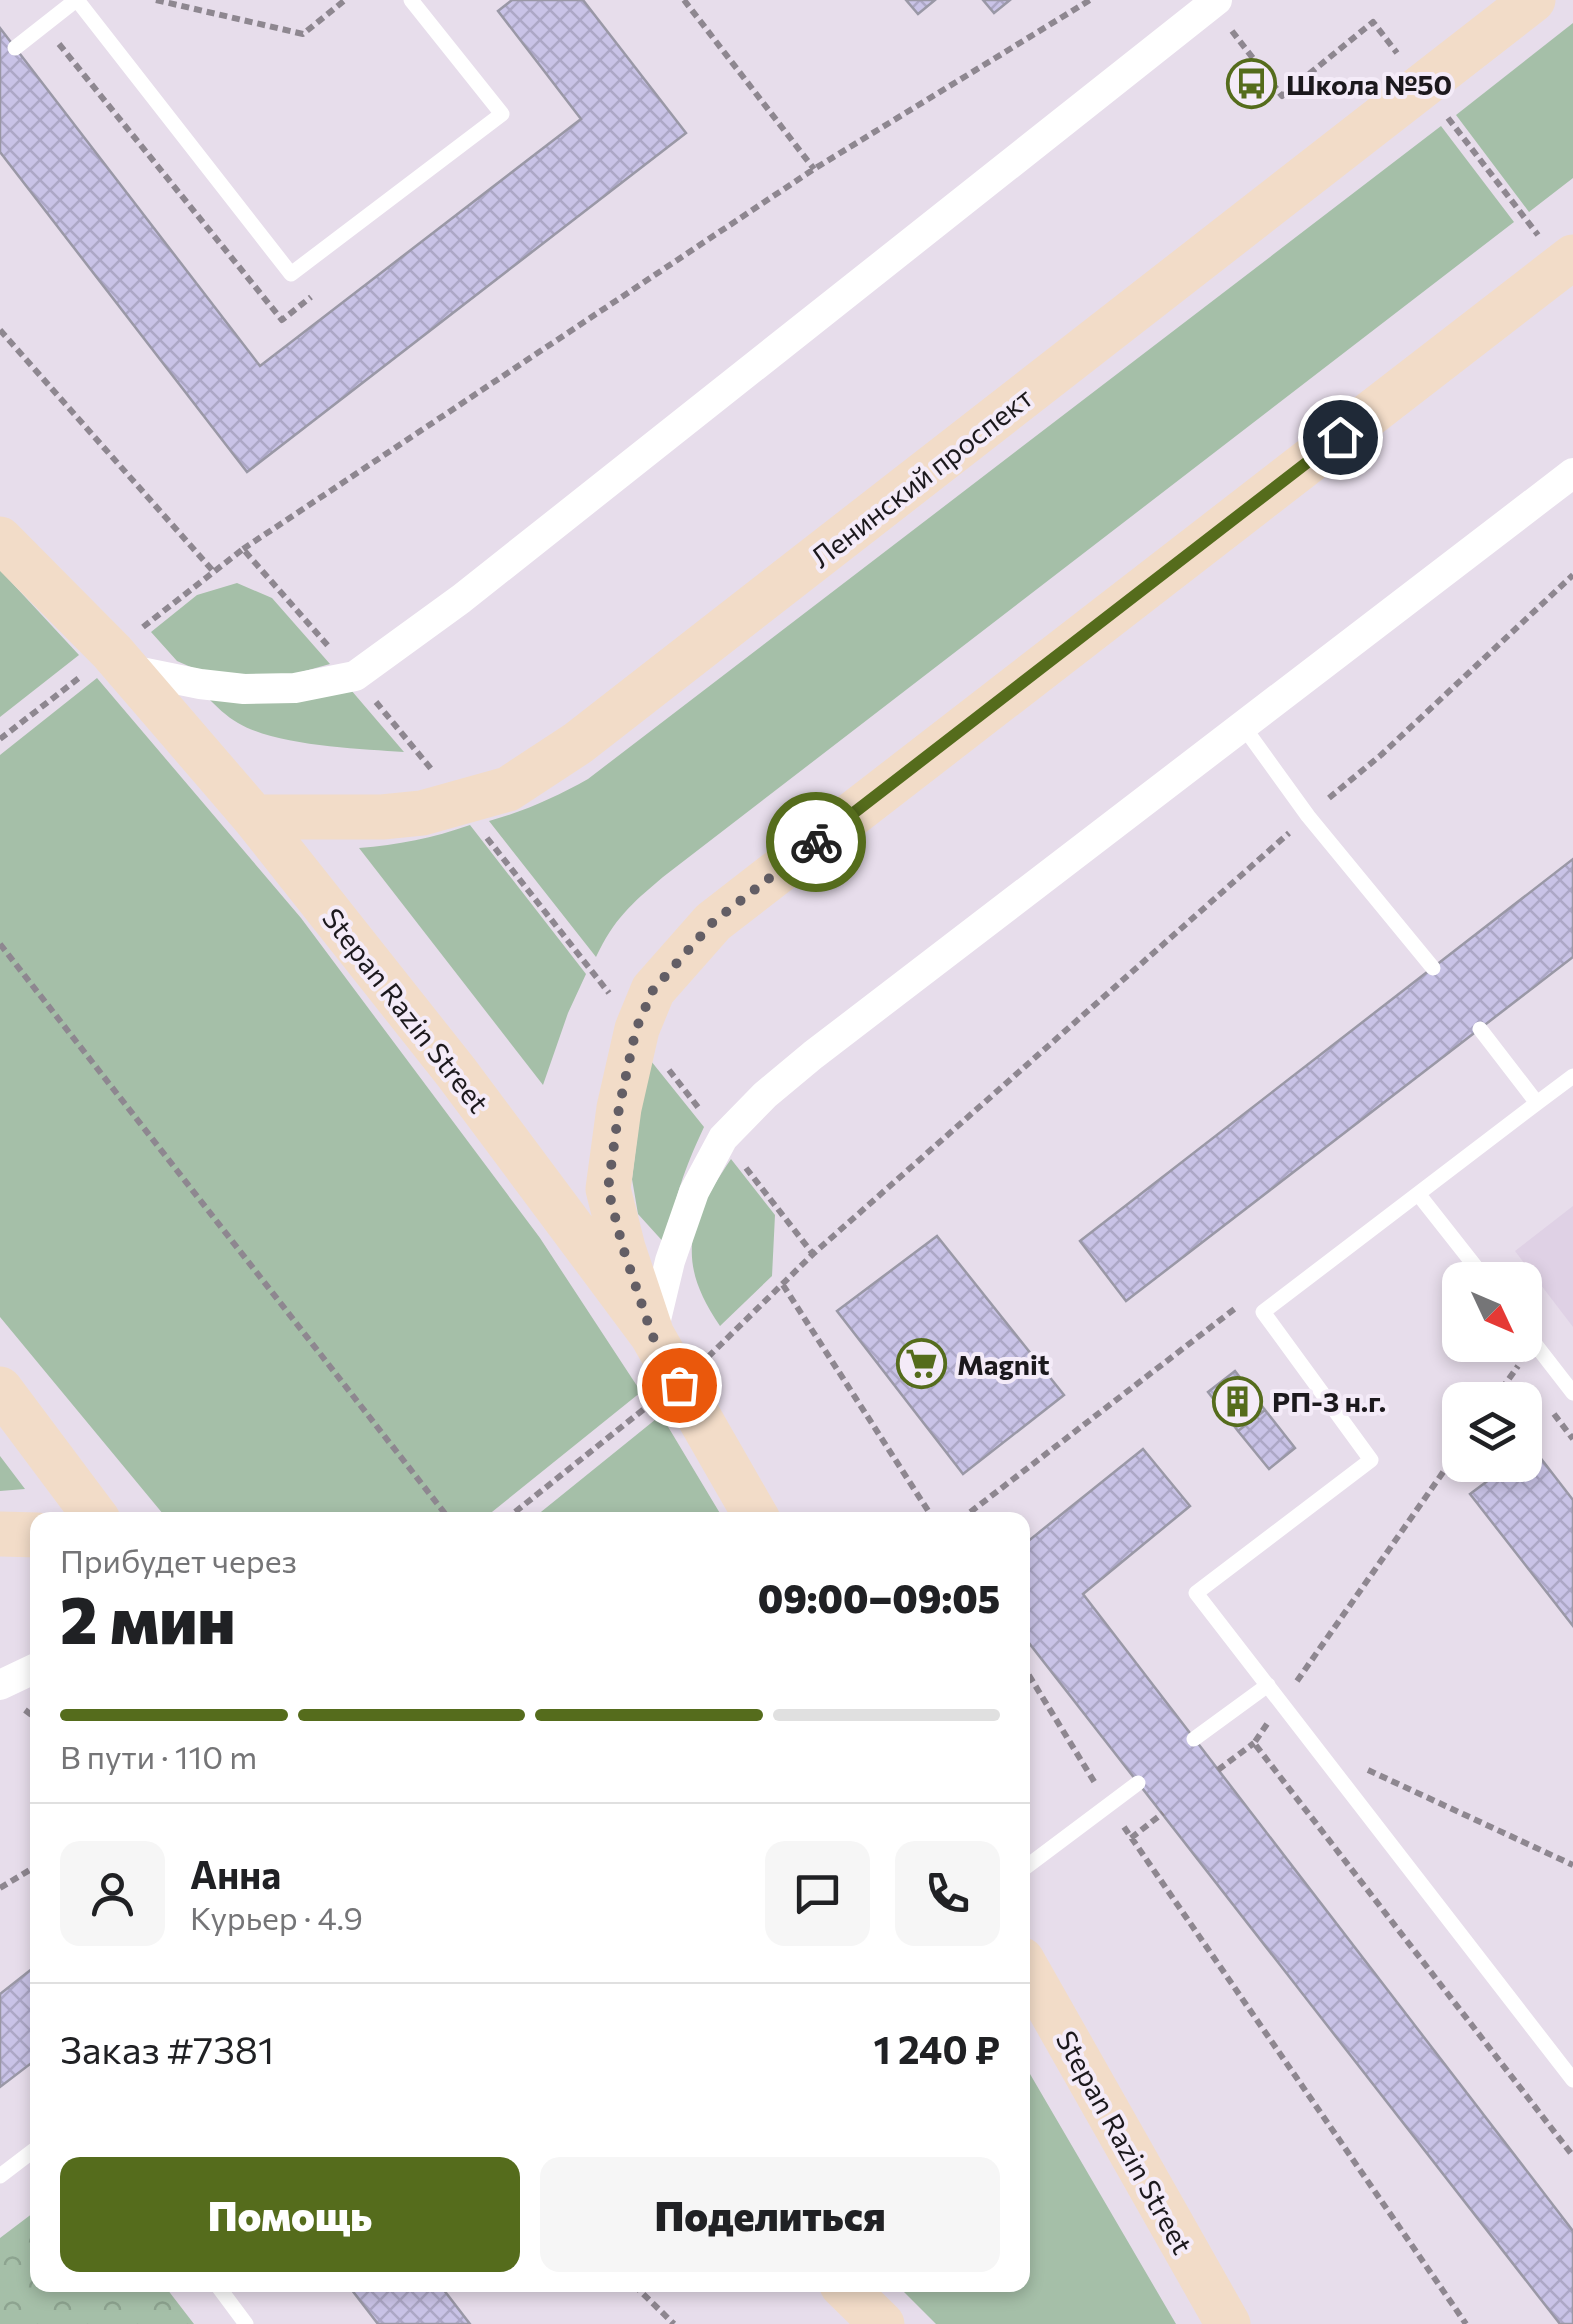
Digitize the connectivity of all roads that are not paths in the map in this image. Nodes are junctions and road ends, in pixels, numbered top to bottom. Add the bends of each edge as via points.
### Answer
1 (76, 0) edge
2 (411, 0) edge
3 (1217, 0) edge
4 (1532, 0) edge
5 (15, 48) dead end
6 (1573, 257) edge
7 (1573, 474) edge
8 (0, 540) edge
9 (126, 668) junction
10 (1243, 726) junction
11 (254, 817) junction
12 (1433, 968) dead end
13 (1480, 1029) dead end
14 (1573, 1076) edge
15 (1538, 1103) junction
16 (1420, 1195) junction
17 (1472, 1262) edge
18 (652, 1335) junction
19 (1542, 1353) edge
20 (0, 1388) edge
21 (1573, 1393) edge
22 (92, 1512) edge
23 (753, 1512) edge
24 (0, 1534) edge
25 (30, 1536) edge
26 (30, 1671) edge
27 (0, 1686) edge
28 (1268, 1686) junction
29 (1194, 1739) dead end
30 (1138, 1783) dead end
31 (1030, 1864) edge
32 (1030, 1974) edge
33 (1573, 2080) edge
34 (30, 2153) edge
35 (0, 2176) edge
36 (222, 2292) edge
37 (849, 2292) edge
38 (246, 2324) edge
39 (882, 2324) edge
40 (1228, 2324) edge

1 - 2 lane via 291,274 502,114
1 - 5 lane
3 - 9 street via 355,676 244,690
4 - 11 main road, Ленинский проспект via 578,743 508,790 382,817
6 - 18 main road via 713,922 653,990 636,1029 608,1189
7 - 10 street
8 - 9 main road, Stepan Razin Street
9 - 11 main road, Stepan Razin Street
10 - 12 lane
10 - 18 street via 765,1094 723,1138 694,1192
11 - 18 main road, Stepan Razin Street
13 - 15 lane
14 - 15 lane
15 - 16 lane
16 - 17 lane
16 - 28 lane via 1263,1312 1371,1460 1196,1593
18 - 23 main road, Stepan Razin Street
19 - 21 lane
20 - 22 main road
24 - 25 main road
26 - 27 street
28 - 29 lane
28 - 33 lane
30 - 31 lane
32 - 40 main road, Stepan Razin Street
34 - 35 lane
36 - 38 lane
37 - 39 main road

